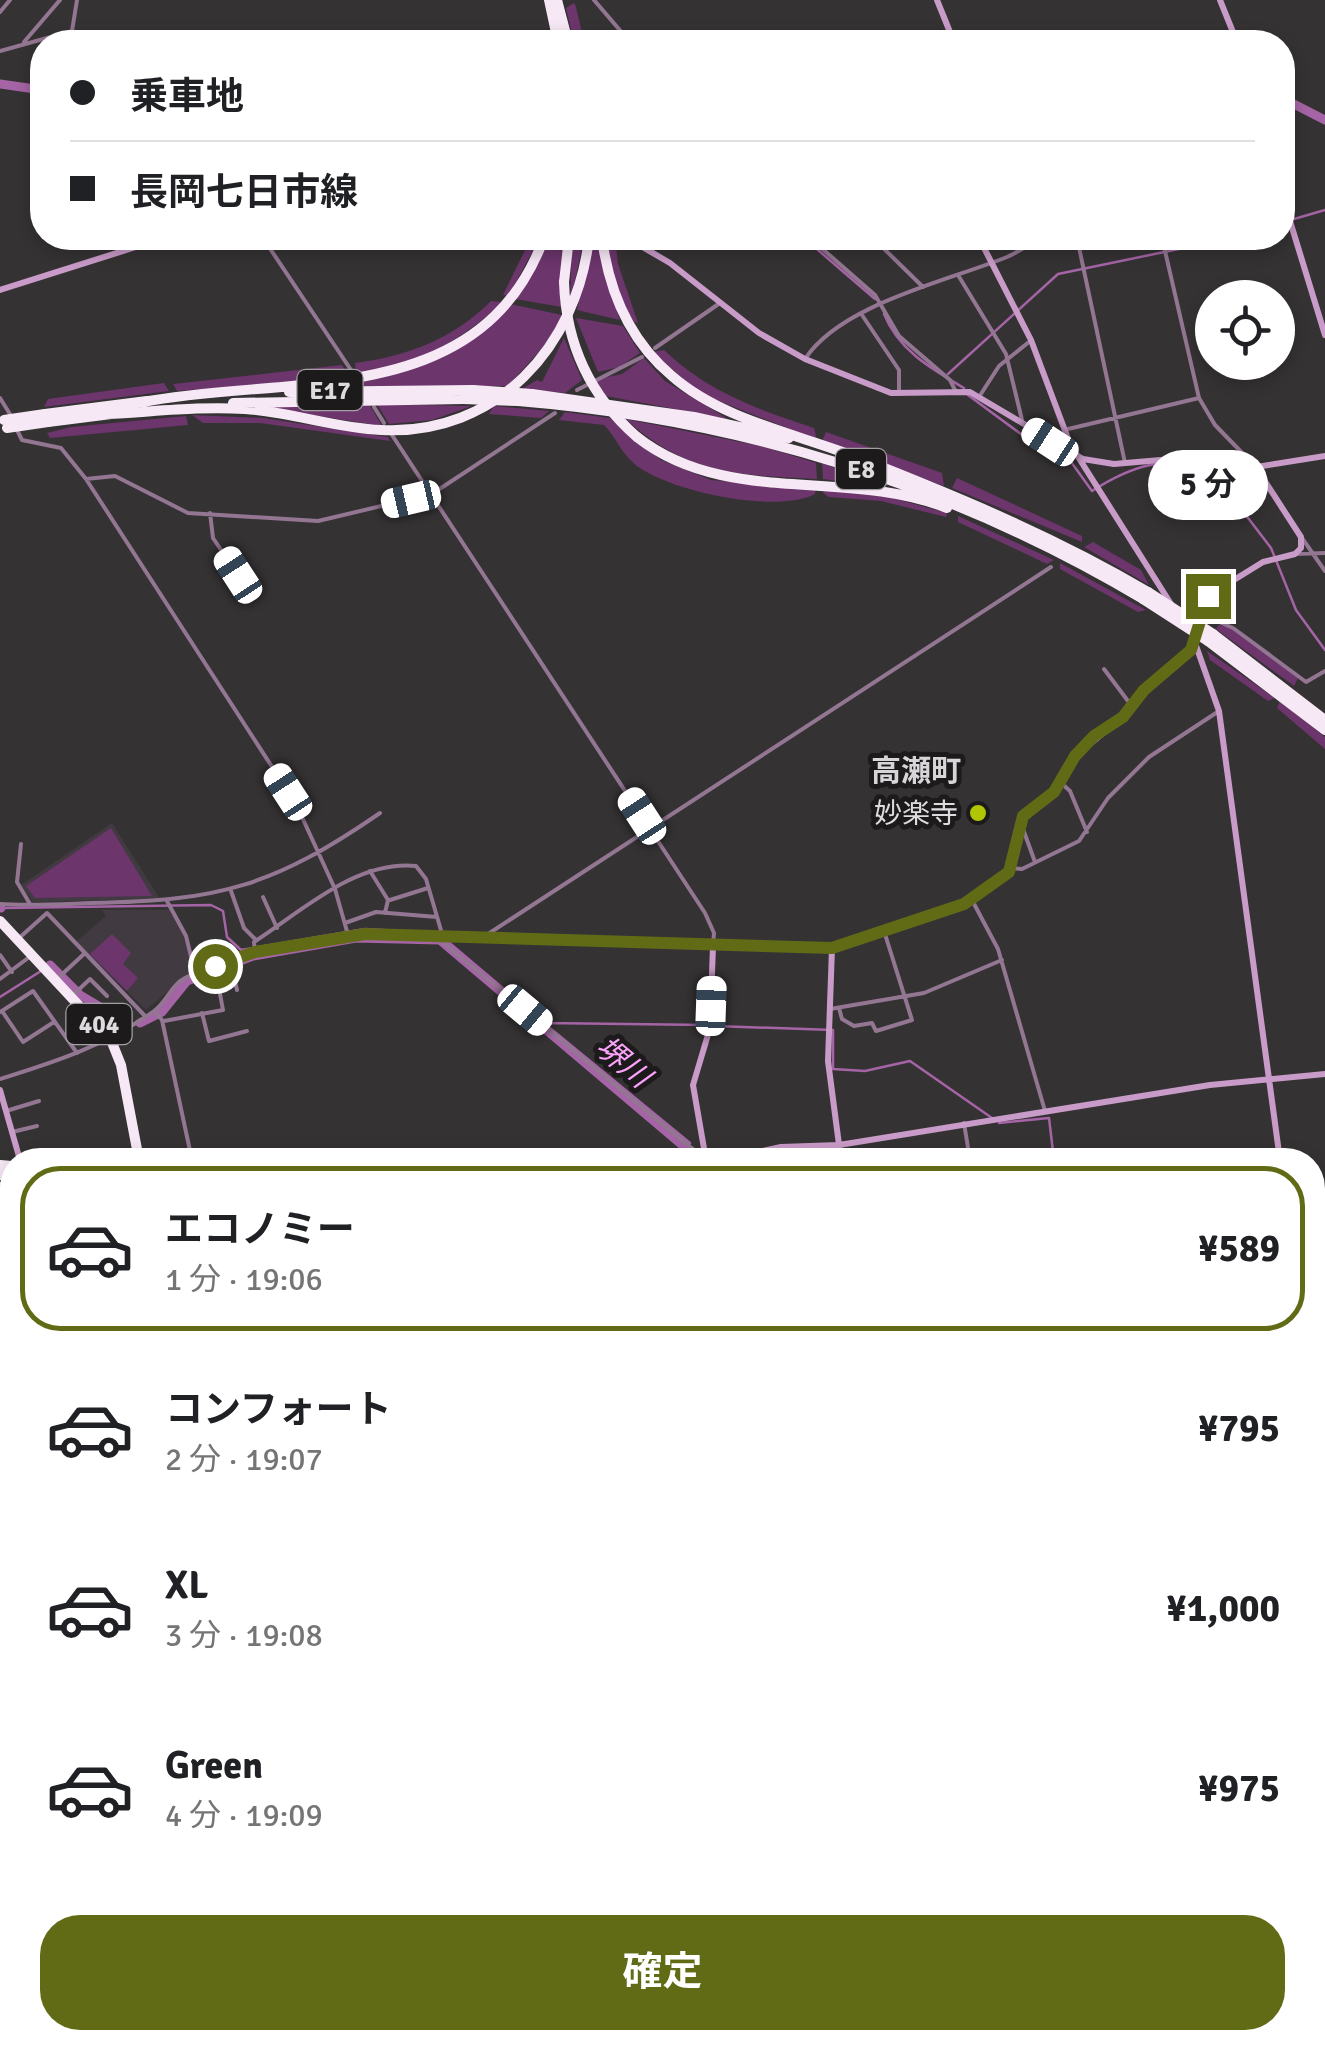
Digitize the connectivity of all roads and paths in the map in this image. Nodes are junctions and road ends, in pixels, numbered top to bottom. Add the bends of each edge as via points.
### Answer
1 (10, 0) edge
2 (60, 0) edge
3 (77, 0) edge
4 (547, 0) edge
5 (557, 0) edge
6 (594, 0) edge
7 (937, 0) edge
8 (1220, 0) edge
9 (0, 12) edge
10 (35, 30) edge
11 (72, 30) edge
12 (553, 30) edge
13 (564, 30) edge
14 (620, 30) edge
15 (949, 30) edge
16 (1232, 30) edge
17 (30, 36) edge
18 (30, 43) edge
19 (22, 45) junction
20 (0, 51) edge
21 (1295, 237) edge
22 (126, 250) edge
23 (272, 250) edge
24 (537, 250) edge
25 (567, 250) edge
26 (587, 250) edge
27 (605, 250) edge
28 (647, 250) edge
29 (823, 250) edge
30 (885, 250) edge
31 (984, 250) edge
32 (1017, 250) edge
33 (1080, 250) edge
34 (1165, 250) edge
35 (990, 263) junction
36 (958, 274) junction
37 (923, 287) junction
38 (0, 290) edge
39 (720, 303) junction
40 (883, 304) junction
41 (862, 316) junction
42 (1325, 335) edge
43 (1031, 340) junction
44 (655, 348) dead end
45 (642, 356) dead end
46 (805, 359) junction
47 (1008, 359) junction
48 (351, 370) dead end
49 (577, 390) dead end
50 (955, 390) junction
51 (468, 394) junction
52 (898, 394) junction
53 (979, 396) junction
54 (0, 398) edge
55 (1199, 398) junction
56 (192, 402) junction
57 (170, 404) junction
58 (556, 404) junction
59 (374, 408) dead end
60 (46, 418) junction
61 (1115, 418) junction
62 (384, 423) dead end
63 (3, 425) edge
64 (1023, 425) junction
65 (1064, 430) junction
66 (392, 435) dead end
67 (1075, 454) junction
68 (1325, 456) edge
69 (1126, 462) junction
70 (886, 468) junction
71 (1257, 469) junction
72 (86, 479) junction
73 (432, 494) junction
74 (210, 513) junction
75 (1301, 537) junction
76 (1314, 553) junction
77 (1325, 553) edge
78 (1294, 554) junction
79 (1050, 567) dead end
80 (1094, 570) junction
81 (1325, 571) edge
82 (238, 575) dead end
83 (1146, 595) junction
84 (1201, 614) junction
85 (1211, 638) junction
86 (1194, 641) junction
87 (1104, 669) dead end
88 (1325, 671) edge
89 (1132, 706) junction
90 (1219, 711) junction
91 (1325, 720) edge
92 (1325, 730) edge
93 (1060, 782) junction
94 (380, 813) dead end
95 (1021, 822) junction
96 (649, 827) junction
97 (1087, 832) junction
98 (22, 844) dead end
99 (318, 852) junction
100 (1035, 862) junction
101 (1011, 868) junction
102 (370, 871) junction
103 (428, 888) junction
104 (335, 889) junction
105 (230, 891) junction
106 (263, 897) dead end
107 (388, 900) junction
108 (972, 900) junction
109 (167, 901) junction
110 (0, 904) edge
111 (30, 904) junction
112 (386, 913) junction
113 (436, 917) junction
114 (0, 921) edge
115 (346, 923) junction
116 (277, 928) junction
117 (884, 931) junction
118 (442, 934) junction
119 (348, 935) junction
120 (485, 937) junction
121 (18, 939) junction
122 (256, 940) junction
123 (713, 946) junction
124 (832, 948) junction
125 (255, 952) junction
126 (84, 953) junction
127 (33, 954) junction
128 (0, 955) edge
129 (1002, 960) junction
130 (230, 961) junction
131 (215, 966) junction
132 (12, 972) junction
133 (195, 973) junction
134 (59, 977) junction
135 (0, 980) edge
136 (237, 990) dead end
137 (75, 993) junction
138 (106, 996) dead end
139 (904, 996) junction
140 (834, 1009) junction
141 (1, 1011) edge
142 (155, 1011) junction
143 (202, 1013) junction
144 (145, 1016) junction
145 (162, 1021) junction
146 (54, 1022) junction
147 (246, 1032) dead end
148 (111, 1040) junction
149 (76, 1053) junction
150 (1325, 1074) edge
151 (0, 1080) edge
152 (1269, 1080) junction
153 (0, 1090) edge
154 (38, 1101) dead end
155 (6, 1111) junction
156 (1044, 1111) junction
157 (964, 1124) junction
158 (37, 1126) dead end
159 (0, 1128) edge
160 (11, 1128) junction
161 (839, 1145) junction
162 (17, 1148) edge
163 (138, 1148) edge
164 (189, 1148) edge
165 (691, 1148) edge
166 (704, 1148) edge
167 (776, 1148) edge
168 (839, 1148) edge
169 (968, 1148) edge
170 (1278, 1148) edge

1 - 9 street
2 - 10 street
3 - 11 street
4 - 12 highway
5 - 13 highway
6 - 14 street
7 - 15 street
8 - 16 street
17 - 19 street
18 - 19 street
19 - 20 street
21 - 42 street
22 - 38 street
23 - 48 street
24 - 56 highway via 506,304 440,355 376,375
25 - 80 highway, E8, bridge via 570,330 583,368 636,437 675,462 712,475 858,487 940,505
26 - 56 highway via 579,294 553,344 514,388 472,414 386,430
27 - 70 highway, E8 via 622,312 671,376 718,406
28 - 39 street
29 - 40 street
30 - 37 street
31 - 35 street
32 - 35 street
33 - 61 street
34 - 55 street
35 - 36 street
35 - 43 street
36 - 37 street
36 - 47 street
37 - 40 street
39 - 44 street
39 - 46 street
40 - 41 street
40 - 50 street via 899,336
41 - 46 street via 829,334
41 - 52 street via 899,370
43 - 47 street
43 - 65 street
45 - 49 street
46 - 52 street
47 - 53 street
47 - 64 street
50 - 52 street
50 - 53 street
51 - 56 highway, E17
51 - 58 highway, E17, bridge
51 - 58 highway, E17, bridge via 532,394
53 - 64 street
54 - 72 street via 22,440 60,448
55 - 61 street
55 - 71 street
56 - 57 highway, E17
57 - 60 highway, E17
57 - 60 highway, E17 via 143,402
58 - 70 highway, E8 via 732,424
58 - 73 street
58 - 80 highway, E8 via 731,432 837,461 998,522
59 - 62 street
60 - 63 highway, bridge
61 - 65 street
61 - 69 street
64 - 67 street
65 - 67 street
66 - 73 street
67 - 69 street
67 - 86 street
68 - 71 street
69 - 71 street via 1177,458 1226,470
70 - 83 highway, E8 via 1012,520
71 - 75 street
72 - 74 street via 115,476 182,510
72 - 99 street via 296,804
73 - 74 street via 306,522
73 - 96 street
74 - 82 street via 213,538
75 - 76 street
75 - 78 street
76 - 77 street
76 - 78 street
76 - 81 street
78 - 84 street via 1263,562 1214,591
79 - 96 street
80 - 83 highway, E8
83 - 85 highway, E8, bridge
84 - 86 street
84 - 88 street via 1233,628 1306,682
85 - 91 highway, E8
85 - 92 highway, E8
86 - 89 street
86 - 90 street
87 - 89 street
89 - 93 street via 1075,756
90 - 97 street via 1148,757 1108,798
90 - 152 street
93 - 95 street
93 - 97 street
94 - 99 street
95 - 100 street
95 - 101 street
96 - 120 street
96 - 123 street via 711,924
97 - 100 street
98 - 111 street via 17,882
99 - 104 street
99 - 105 street
100 - 101 street
101 - 108 street
102 - 103 street via 412,865
102 - 104 street
102 - 107 street
103 - 107 street
103 - 113 street
104 - 115 street
104 - 116 street
105 - 109 street
105 - 122 street
106 - 116 street
107 - 112 street
108 - 117 street
108 - 129 street
109 - 111 street
109 - 133 street via 186,936
110 - 111 street
112 - 113 street
112 - 115 street via 369,912
113 - 118 street
114 - 121 highway, 404
115 - 119 street
116 - 122 street
117 - 124 street
117 - 139 street
118 - 119 street
118 - 120 street
118 - 165 street via 448,947
119 - 125 street
120 - 123 street
121 - 126 street via 47,914
121 - 127 highway, 404
122 - 125 street
123 - 124 street
123 - 166 street via 710,1028 693,1084
124 - 140 street
125 - 130 street
126 - 134 street
126 - 144 street
127 - 132 street
127 - 134 highway, 404
128 - 132 street
129 - 139 street
129 - 156 street
130 - 131 street
130 - 136 street
131 - 133 street
131 - 143 street via 224,1008
132 - 135 street
133 - 142 street via 176,984
134 - 137 highway, 404
137 - 138 street via 90,979
137 - 148 highway, 404
139 - 140 street
139 - 140 street via 912,1020 876,1031 872,1023 854,1026
140 - 161 street via 828,1061
141 - 146 street via 23,1042
141 - 146 street via 34,991
142 - 144 street
142 - 145 street
143 - 145 street
143 - 147 street via 208,1040
144 - 148 street
145 - 164 street
146 - 149 street
148 - 149 street
148 - 163 highway, 404
149 - 151 street
150 - 152 street
152 - 156 street
152 - 170 street
153 - 155 street
154 - 155 street
155 - 160 street
156 - 157 street
157 - 161 street
157 - 169 street
158 - 160 street
159 - 160 street
160 - 162 street
161 - 167 street
161 - 168 street

